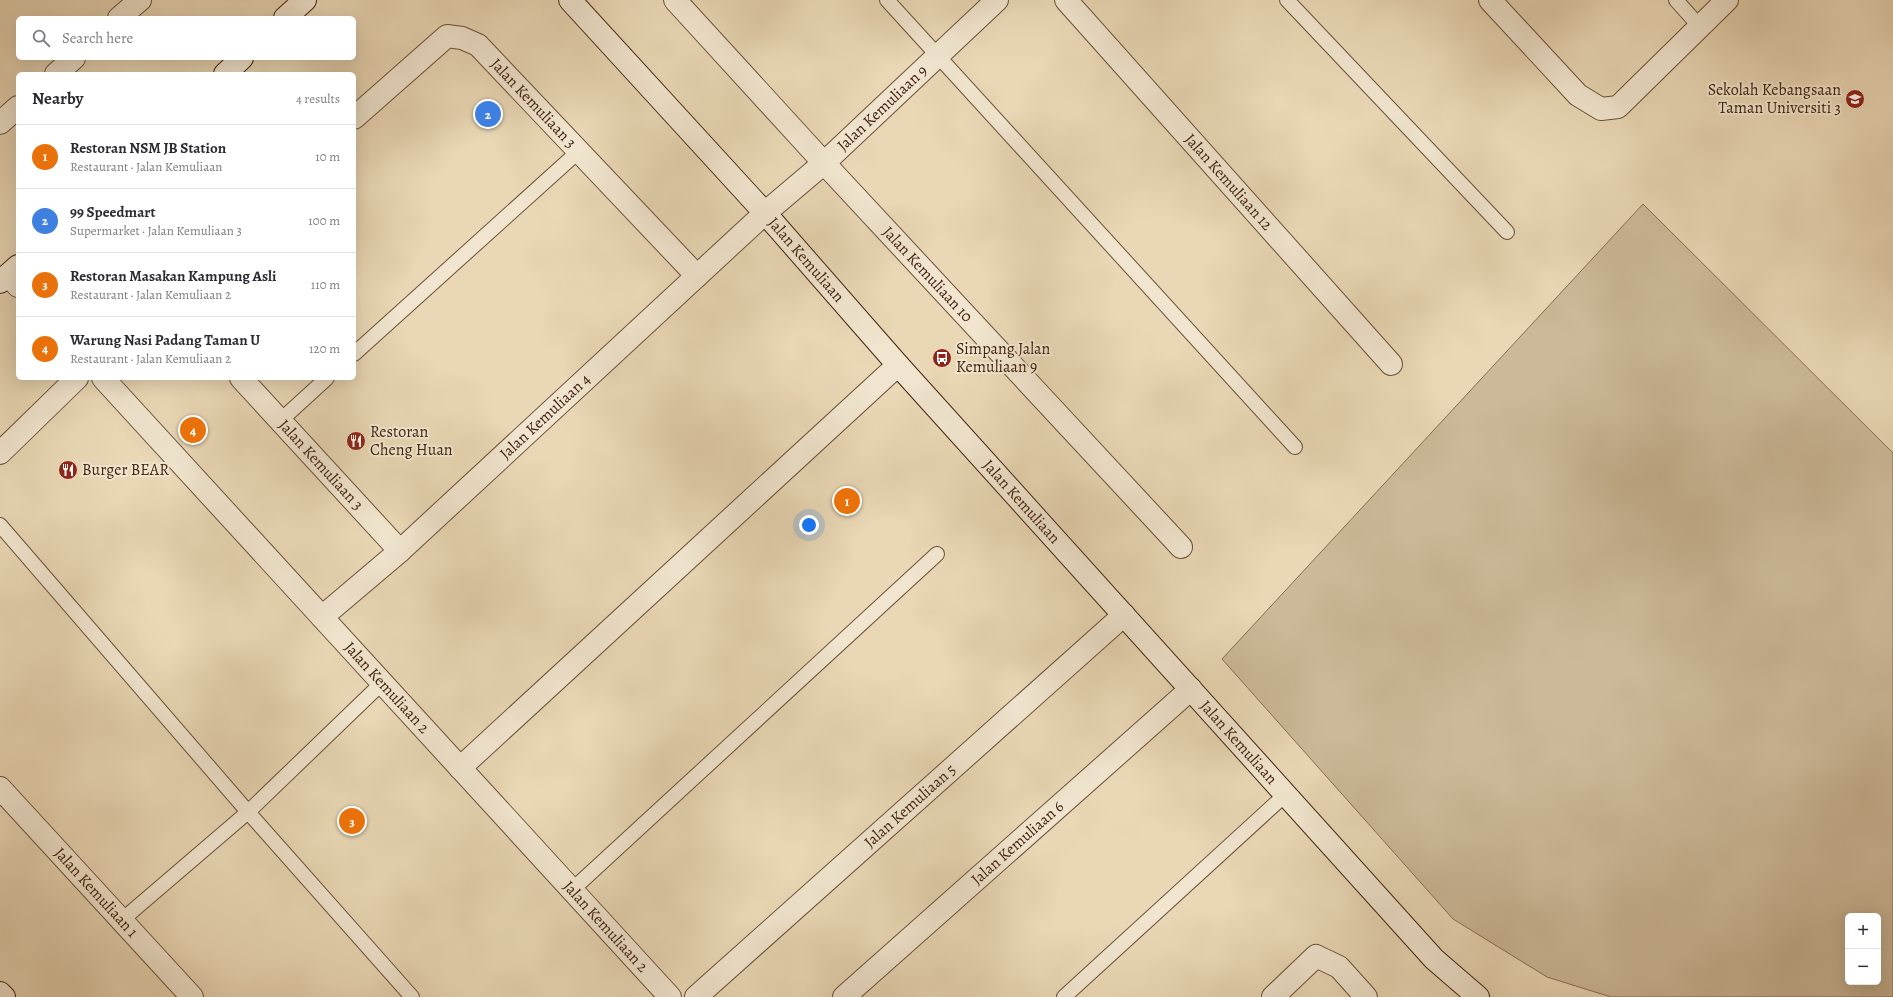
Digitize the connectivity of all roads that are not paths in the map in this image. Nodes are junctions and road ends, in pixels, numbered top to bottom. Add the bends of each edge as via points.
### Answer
1 (140, 0) edge
2 (304, 0) edge
3 (570, 0) edge
4 (675, 0) edge
5 (887, 0) edge
6 (997, 0) edge
7 (1066, 0) edge
8 (1287, 0) edge
9 (1490, 0) edge
10 (1676, 0) edge
11 (1726, 0) edge
12 (121, 16) edge
13 (287, 16) edge
14 (1700, 27) junction
15 (938, 56) junction
16 (72, 60) edge
17 (240, 60) edge
18 (58, 72) edge
19 (227, 72) edge
20 (16, 109) edge
21 (356, 116) edge
22 (0, 123) edge
23 (580, 151) junction
24 (824, 163) junction
25 (765, 213) junction
26 (1507, 232) dead end
27 (697, 276) junction
28 (356, 352) edge
29 (1391, 364) dead end
30 (898, 365) junction
31 (74, 380) edge
32 (105, 380) edge
33 (243, 380) edge
34 (325, 380) edge
35 (280, 421) junction
36 (1295, 447) dead end
37 (0, 453) edge
38 (0, 525) edge
39 (1181, 547) dead end
40 (400, 551) junction
41 (936, 554) dead end
42 (1124, 615) junction
43 (322, 617) junction
44 (382, 683) junction
45 (1191, 689) junction
46 (460, 768) junction
47 (0, 788) edge
48 (1286, 794) junction
49 (248, 812) junction
50 (572, 890) junction
51 (122, 920) junction
52 (0, 993) edge
53 (4, 997) edge
54 (192, 997) edge
55 (412, 997) edge
56 (670, 997) edge
57 (696, 997) edge
58 (844, 997) edge
59 (1064, 997) edge
60 (1273, 997) edge
61 (1366, 997) edge
62 (1478, 997) edge

1 - 12 street
2 - 13 street
3 - 25 street, Jalan Kemuliaan
4 - 24 street, Jalan Kemuliaan 10
5 - 15 lane
6 - 15 street, Jalan Kemuliaan 9
7 - 29 street, Jalan Kemuliaan 12
8 - 26 lane
9 - 14 street via 1578,96 1601,109 1618,107
10 - 14 lane
11 - 14 street
15 - 24 street, Jalan Kemuliaan 9
15 - 36 lane
16 - 18 street
17 - 19 street
20 - 22 street
21 - 23 street, Jalan Kemuliaan 3 via 447,36 462,38 478,45
23 - 27 street, Jalan Kemuliaan 3
23 - 28 lane
24 - 25 street, Jalan Kemuliaan 9
24 - 39 street, Jalan Kemuliaan 10
25 - 27 street, Jalan Kemuliaan 4
25 - 30 street, Jalan Kemuliaan
27 - 40 street, Jalan Kemuliaan 4
30 - 42 street, Jalan Kemuliaan
30 - 46 street
31 - 37 street
32 - 43 street, Jalan Kemuliaan 2
33 - 35 street, Jalan Kemuliaan 3
34 - 35 lane
35 - 40 street, Jalan Kemuliaan 3
38 - 49 lane
40 - 43 street, Jalan Kemuliaan 4
41 - 50 lane
42 - 45 street, Jalan Kemuliaan
42 - 57 street, Jalan Kemuliaan 5
43 - 44 street, Jalan Kemuliaan 2
44 - 46 street, Jalan Kemuliaan 2
44 - 49 lane
45 - 48 street, Jalan Kemuliaan
45 - 58 street, Jalan Kemuliaan 6
46 - 50 street, Jalan Kemuliaan 2
47 - 51 street, Jalan Kemuliaan 1
48 - 59 lane
48 - 62 street, Jalan Kemuliaan via 1434,959
49 - 51 lane
49 - 55 lane
50 - 56 street, Jalan Kemuliaan 2
51 - 54 street, Jalan Kemuliaan 1
52 - 53 street
60 - 61 street via 1316,956 1339,967

